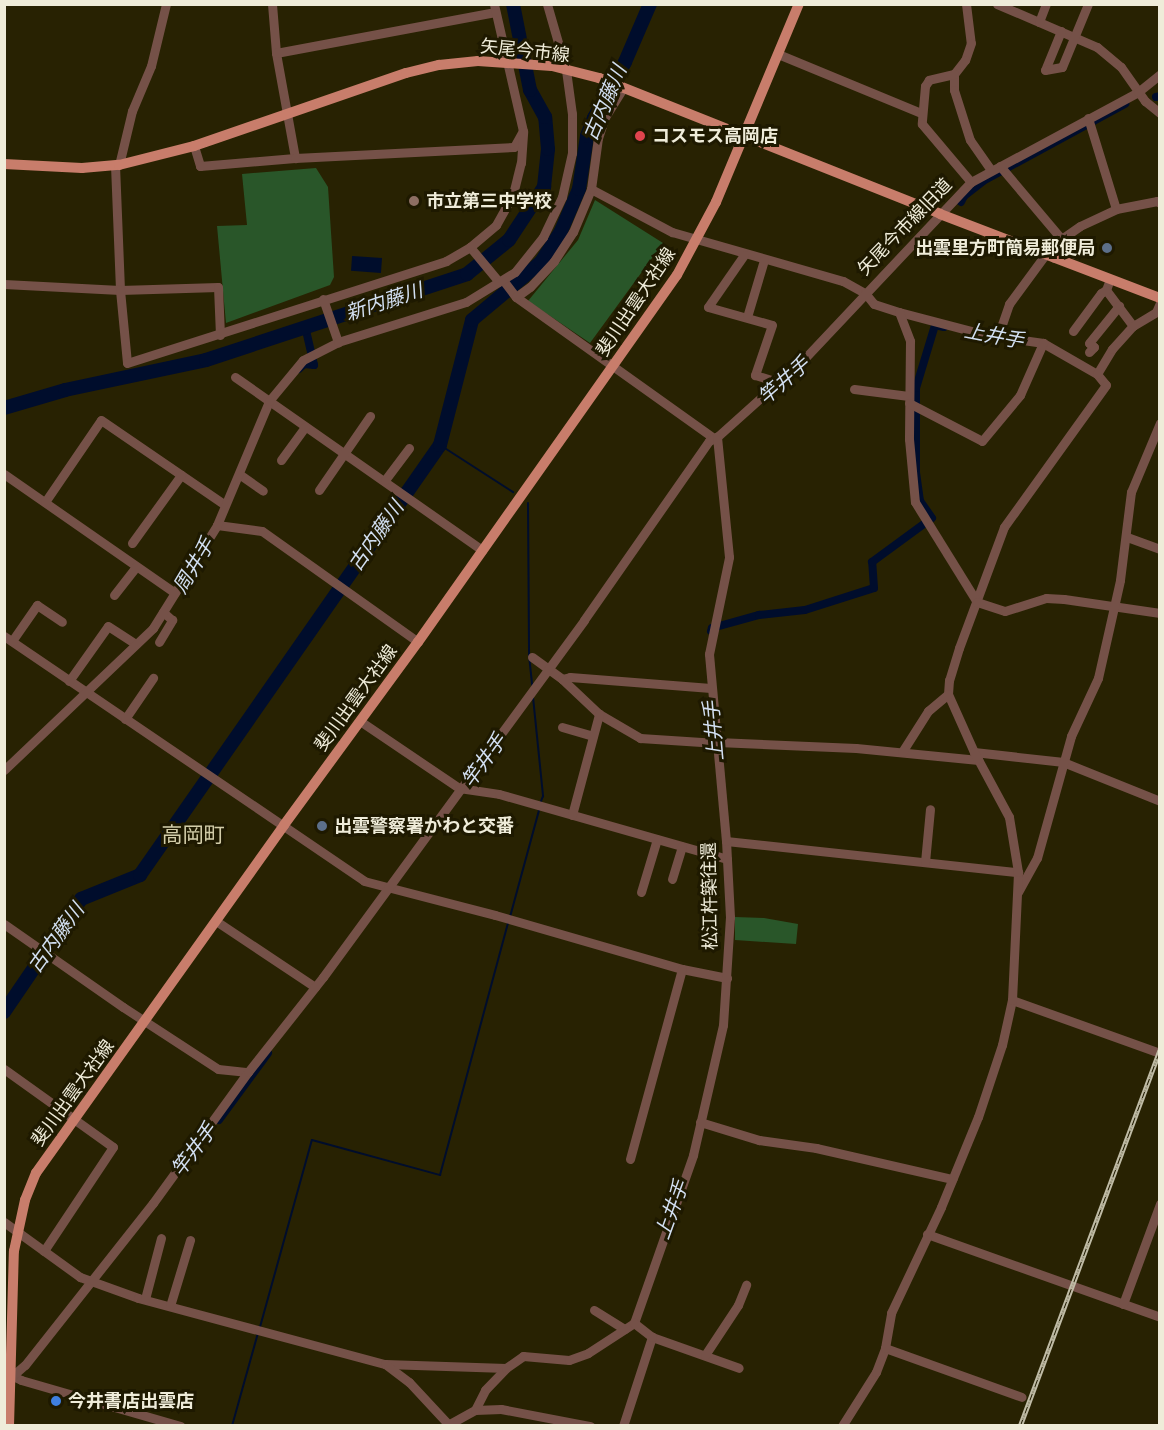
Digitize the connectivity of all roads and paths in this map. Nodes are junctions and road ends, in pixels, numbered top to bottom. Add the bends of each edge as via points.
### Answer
1 (166, 4) edge
2 (272, 4) edge
3 (547, 4) edge
4 (799, 4) edge
5 (966, 4) edge
6 (996, 4) edge
7 (1046, 4) edge
8 (1088, 4) edge
9 (494, 8) edge
10 (1040, 22) junction
11 (1062, 31) junction
12 (1075, 36) junction
13 (276, 53) junction
14 (778, 54) junction
15 (506, 62) junction
16 (566, 70) junction
17 (954, 74) junction
18 (1160, 74) edge
19 (623, 88) junction
20 (1138, 92) junction
21 (1158, 110) edge
22 (921, 113) junction
23 (287, 114) junction
24 (1088, 118) junction
25 (523, 131) junction
26 (743, 136) junction
27 (194, 146) junction
28 (295, 158) junction
29 (4, 164) edge
30 (117, 165) junction
31 (996, 168) junction
32 (970, 182) junction
33 (591, 189) junction
34 (1160, 204) edge
35 (1116, 209) junction
36 (940, 214) junction
37 (1060, 240) junction
38 (696, 241) junction
39 (470, 247) junction
40 (1074, 254) dead end
41 (744, 255) junction
42 (1049, 256) junction
43 (764, 260) junction
44 (1110, 279) junction
45 (501, 281) junction
46 (4, 284) edge
47 (120, 290) junction
48 (1106, 290) junction
49 (865, 293) junction
50 (516, 297) junction
51 (1160, 298) edge
52 (324, 301) junction
53 (1160, 303) edge
54 (1119, 306) junction
55 (899, 312) junction
56 (747, 317) junction
57 (1133, 326) junction
58 (1073, 331) dead end
59 (220, 335) junction
60 (998, 336) junction
61 (338, 340) junction
62 (1043, 343) junction
63 (1089, 352) dead end
64 (613, 366) junction
65 (1097, 374) junction
66 (235, 377) dead end
67 (778, 382) junction
68 (854, 389) dead end
69 (909, 400) junction
70 (269, 401) junction
71 (370, 416) dead end
72 (1160, 423) edge
73 (305, 427) junction
74 (716, 437) junction
75 (409, 448) dead end
76 (342, 454) junction
77 (281, 460) dead end
78 (4, 474) edge
79 (239, 474) junction
80 (181, 475) junction
81 (385, 480) junction
82 (319, 490) dead end
83 (263, 491) dead end
84 (45, 502) junction
85 (225, 505) junction
86 (217, 525) junction
87 (1127, 537) junction
88 (132, 543) dead end
89 (1160, 549) edge
90 (482, 550) junction
91 (136, 567) junction
92 (175, 593) junction
93 (114, 595) dead end
94 (977, 602) junction
95 (1114, 608) junction
96 (163, 612) junction
97 (1160, 613) edge
98 (62, 622) dead end
99 (8, 638) edge
100 (159, 642) dead end
101 (418, 642) junction
102 (136, 644) junction
103 (532, 657) dead end
104 (547, 670) junction
105 (153, 678) dead end
106 (562, 679) junction
107 (69, 681) junction
108 (711, 688) junction
109 (84, 692) junction
110 (948, 694) junction
111 (599, 714) junction
112 (125, 718) junction
113 (360, 721) junction
114 (562, 727) dead end
115 (593, 736) junction
116 (717, 743) junction
117 (902, 752) junction
118 (976, 756) junction
119 (1063, 762) junction
120 (4, 770) edge
121 (459, 788) junction
122 (1160, 801) edge
123 (930, 809) dead end
124 (572, 815) junction
125 (284, 825) junction
126 (657, 839) junction
127 (726, 841) junction
128 (682, 846) junction
129 (727, 859) junction
130 (925, 862) junction
131 (1018, 872) junction
132 (672, 879) dead end
133 (389, 887) junction
134 (1018, 891) junction
135 (641, 892) dead end
136 (216, 921) junction
137 (4, 924) edge
138 (682, 969) junction
139 (727, 978) junction
140 (315, 987) junction
141 (1012, 1000) junction
142 (145, 1021) junction
143 (1160, 1053) edge
144 (4, 1070) edge
145 (248, 1072) junction
146 (73, 1119) junction
147 (699, 1122) junction
148 (630, 1160) dead end
149 (953, 1179) junction
150 (1160, 1204) edge
151 (4, 1222) edge
152 (16, 1230) junction
153 (927, 1234) junction
154 (161, 1238) dead end
155 (190, 1240) dead end
156 (44, 1251) junction
157 (90, 1281) junction
158 (746, 1285) dead end
159 (145, 1299) junction
160 (1123, 1304) junction
161 (170, 1306) junction
162 (594, 1310) dead end
163 (1160, 1317) edge
164 (634, 1323) junction
165 (624, 1329) junction
166 (652, 1337) junction
167 (885, 1348) junction
168 (705, 1355) junction
169 (385, 1364) junction
170 (506, 1368) junction
171 (740, 1368) dead end
172 (7, 1381) edge
173 (1022, 1397) dead end
174 (475, 1410) junction
175 (447, 1424) edge
176 (9, 1425) edge
177 (180, 1425) edge
178 (590, 1425) edge
179 (623, 1425) edge
180 (842, 1425) edge

1 - 30 street via 151,66 132,111
2 - 13 street
3 - 16 street
4 - 14 main road, 斐川出雲大社線
5 - 17 street via 971,43
6 - 10 street
7 - 10 street
8 - 12 street
9 - 13 street
9 - 15 street
10 - 11 street
11 - 12 street
11 - 12 street via 1045,70 1062,67
12 - 20 street via 1110,56
13 - 23 street
14 - 22 street
14 - 26 main road, 斐川出雲大社線
15 - 16 main road, 矢尾今市線
15 - 23 main road, 矢尾今市線 via 478,61 417,70
15 - 25 street
16 - 19 main road, 矢尾今市線
16 - 45 street via 572,153 562,197 543,237 515,272
17 - 22 street via 929,80
17 - 31 street via 958,107 970,140
18 - 20 street
19 - 26 main road, 矢尾今市線
19 - 33 street via 605,117 598,138
20 - 21 street
20 - 24 street, 矢尾今市線旧道
22 - 32 street via 922,124
23 - 27 main road, 矢尾今市線
23 - 28 street
24 - 31 street, 矢尾今市線旧道
24 - 35 street
25 - 28 street via 514,147
25 - 39 street via 513,194 496,225
26 - 36 main road, 矢尾今市線
26 - 38 main road, 斐川出雲大社線
27 - 28 street via 200,166
27 - 30 main road, 矢尾今市線
29 - 30 main road, 矢尾今市線 via 82,168
30 - 47 street
31 - 32 street, 矢尾今市線旧道
31 - 37 street
32 - 36 street, 矢尾今市線旧道
33 - 38 street, 矢尾今市線旧道
33 - 50 street via 573,232 554,261
34 - 35 street via 1157,201
35 - 37 street
36 - 42 main road, 矢尾今市線
36 - 49 street, 矢尾今市線旧道
37 - 40 street
37 - 42 street
38 - 41 street, 矢尾今市線旧道
38 - 64 main road, 斐川出雲大社線
39 - 45 street
39 - 52 street via 446,261
41 - 43 street, 矢尾今市線旧道
41 - 56 street via 708,307
42 - 44 main road, 矢尾今市線
42 - 60 street via 1009,304
43 - 49 street, 矢尾今市線旧道 via 824,275
43 - 56 street
44 - 48 street
44 - 51 main road, 矢尾今市線
45 - 50 street
45 - 61 street via 466,302
46 - 47 street
47 - 59 street via 218,287
47 - 59 street via 127,363
48 - 54 street
48 - 58 street
49 - 55 street via 874,304
49 - 67 street
50 - 64 street
52 - 59 street
52 - 61 street
53 - 57 street via 1156,312
54 - 57 street
54 - 63 street via 1089,343 1094,347
55 - 60 street
55 - 69 street via 910,341
56 - 67 street via 772,325 755,375
57 - 65 street
60 - 62 street
61 - 70 street via 303,360
62 - 65 street
62 - 69 street via 1020,395 982,441
64 - 74 street
64 - 90 main road, 斐川出雲大社線
65 - 94 street via 1106,385 1012,512 987,566
66 - 70 street
67 - 74 street
68 - 69 street
69 - 94 street via 915,501
70 - 73 street
70 - 79 street
71 - 76 street
72 - 87 street via 1131,492
73 - 76 street
73 - 77 street
74 - 104 street via 709,441
74 - 108 street, 松江杵築往還 via 729,557 709,654
75 - 81 street
76 - 81 street
76 - 82 street
78 - 84 street
79 - 83 street
79 - 85 street
80 - 84 street via 101,420
80 - 85 street
80 - 88 street
81 - 90 street
84 - 91 street
85 - 86 street
86 - 92 street
86 - 101 street via 262,531
87 - 89 street
87 - 95 street
90 - 101 main road, 斐川出雲大社線
91 - 92 street
91 - 93 street
92 - 96 street
94 - 95 street via 1005,611 1046,598
94 - 110 street
95 - 97 street
95 - 119 street via 1098,678
96 - 100 street via 172,620
96 - 102 street
98 - 99 street via 38,605
99 - 107 street
101 - 113 main road, 斐川出雲大社線
102 - 107 street via 108,626
102 - 109 street
103 - 104 street
104 - 106 street
104 - 121 street
105 - 112 street
106 - 108 street
106 - 111 street
107 - 109 street
108 - 116 street, 松江杵築往還
109 - 112 street
109 - 120 street
110 - 117 street via 928,711
110 - 118 street
111 - 115 street
111 - 116 street via 640,738
112 - 125 street
113 - 121 street
113 - 125 main road, 斐川出雲大社線
114 - 115 street
115 - 124 street
116 - 117 street
116 - 127 street, 松江杵築往還
117 - 118 street
118 - 119 street
118 - 131 street via 1009,817
119 - 122 street
119 - 134 street via 1037,858
121 - 124 street via 499,794
121 - 133 street
123 - 130 street
124 - 126 street
125 - 133 street via 364,881
125 - 136 main road, 斐川出雲大社線
126 - 128 street
126 - 135 street
127 - 129 street, 松江杵築往還
127 - 130 street
128 - 129 street
128 - 132 street
129 - 139 street, 松江杵築往還
130 - 131 street
131 - 134 street
133 - 138 street
133 - 140 street
134 - 141 street
136 - 140 street
136 - 142 main road, 斐川出雲大社線
137 - 142 street
138 - 139 street
138 - 148 street
139 - 147 street, 松江杵築往還 via 723,1025
140 - 145 street
141 - 143 street
141 - 149 street via 1002,1045
142 - 145 street via 218,1069
142 - 146 main road, 斐川出雲大社線
144 - 146 street
145 - 157 street via 153,1203
146 - 152 main road, 斐川出雲大社線 via 36,1173
146 - 156 street via 113,1148
147 - 149 street via 759,1140 816,1148
147 - 164 street, 松江杵築往還 via 687,1175
149 - 153 street
150 - 160 street
151 - 152 street
152 - 156 street
152 - 172 main road, 斐川出雲大社線
153 - 160 street
153 - 167 street via 891,1313
154 - 159 street
155 - 161 street
156 - 157 street
157 - 159 street
157 - 172 street via 25,1365
158 - 168 street via 738,1305
159 - 161 street
160 - 163 street
161 - 169 street
162 - 165 street
164 - 165 street
164 - 166 street
165 - 170 street via 588,1353 569,1360 523,1356
166 - 168 street
166 - 179 street
167 - 173 street
167 - 180 street via 876,1372
168 - 171 street
169 - 170 street
169 - 175 street via 409,1382
170 - 174 street via 485,1390
172 - 176 main road, 斐川出雲大社線
172 - 177 street
174 - 175 street
174 - 178 street via 501,1409

